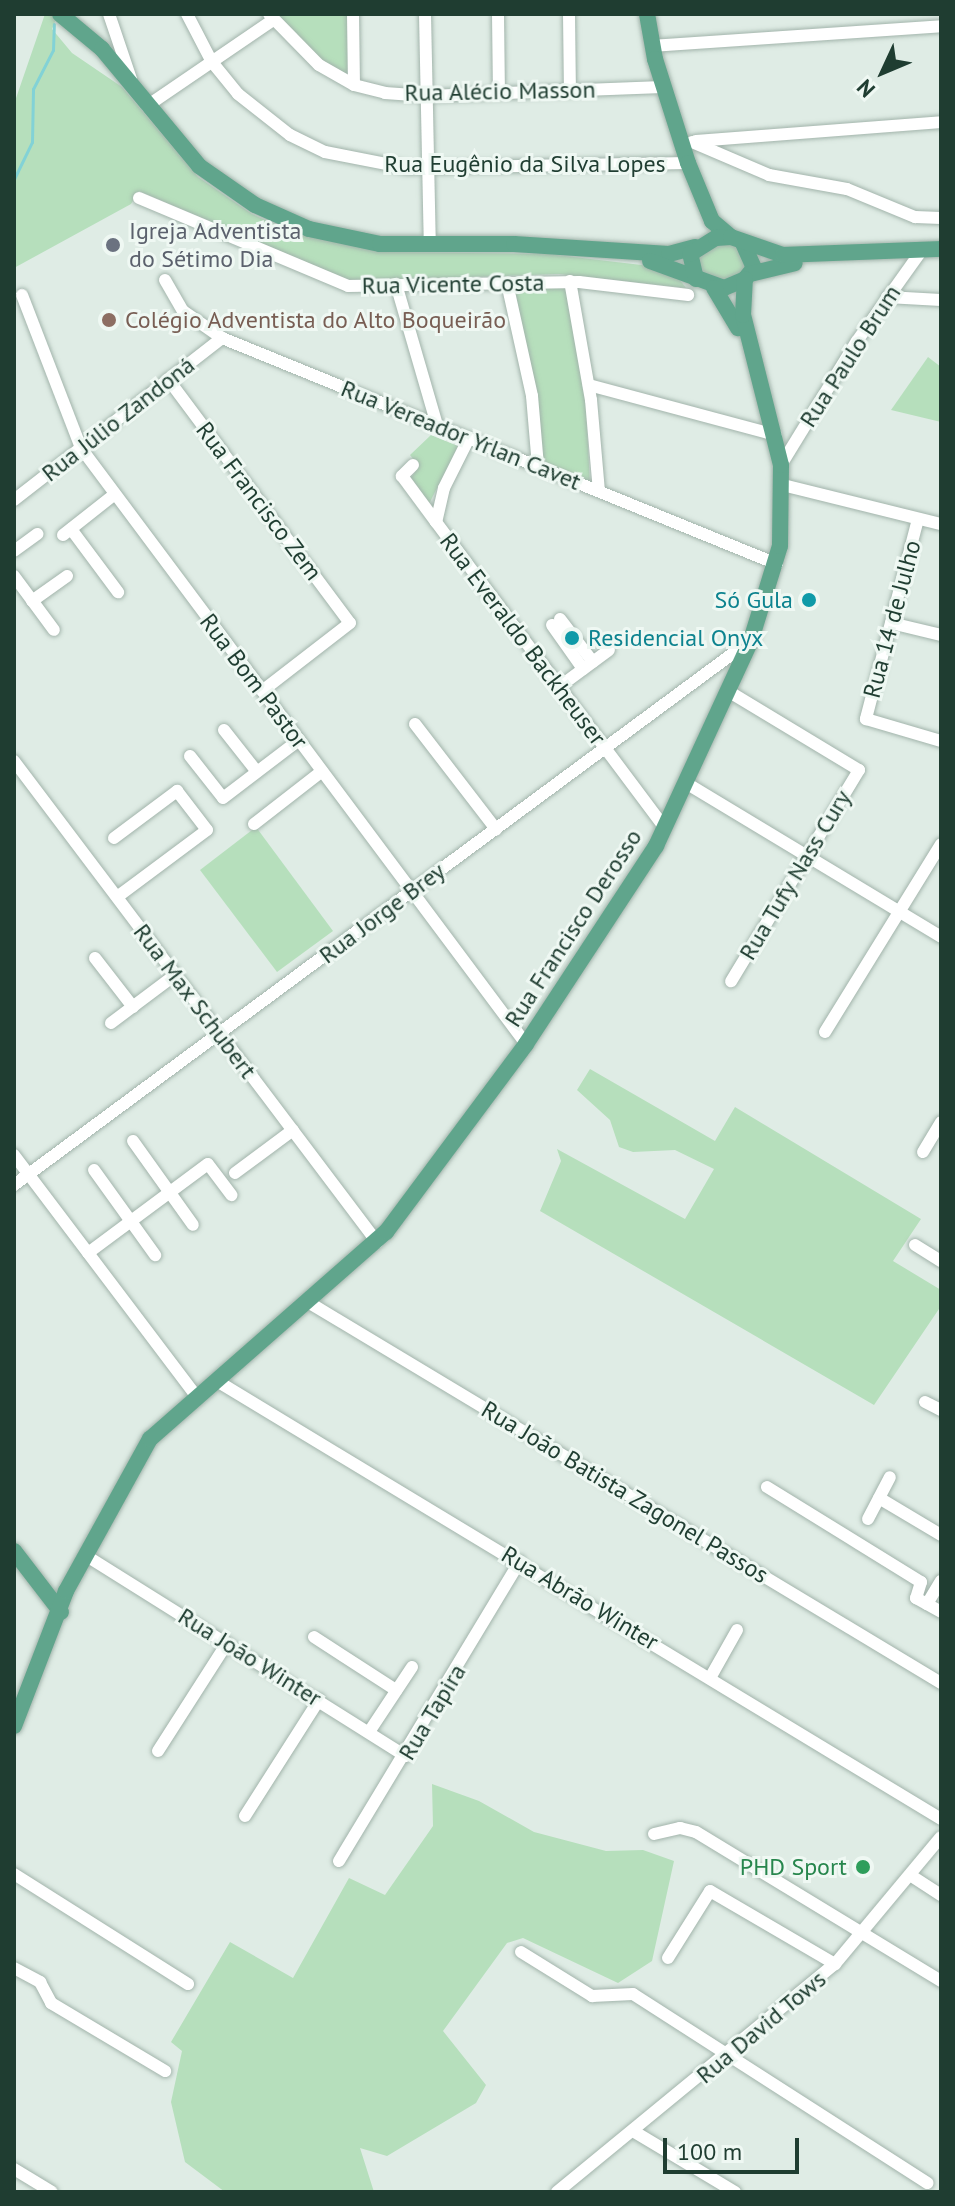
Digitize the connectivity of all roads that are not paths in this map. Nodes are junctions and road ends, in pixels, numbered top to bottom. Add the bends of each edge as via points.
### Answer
1 (60, 14) edge
2 (109, 14) edge
3 (187, 14) edge
4 (353, 14) edge
5 (425, 14) edge
6 (498, 14) edge
7 (569, 14) edge
8 (647, 14) edge
9 (271, 17) edge
10 (941, 26) edge
11 (651, 46) junction
12 (212, 62) junction
13 (354, 85) junction
14 (663, 87) junction
15 (135, 89) junction
16 (570, 91) junction
17 (499, 93) junction
18 (427, 96) junction
19 (147, 106) junction
20 (941, 122) edge
21 (686, 142) junction
22 (688, 163) junction
23 (429, 168) junction
24 (139, 198) dead end
25 (941, 218) edge
26 (737, 240) junction
27 (430, 245) junction
28 (697, 246) junction
29 (577, 249) junction
30 (941, 249) edge
31 (922, 250) junction
32 (847, 255) junction
33 (748, 277) junction
34 (696, 279) junction
35 (165, 280) dead end
36 (570, 281) junction
37 (507, 283) junction
38 (396, 284) junction
39 (714, 288) junction
40 (22, 295) dead end
41 (688, 295) dead end
42 (887, 297) junction
43 (941, 300) edge
44 (222, 338) junction
45 (168, 379) junction
46 (760, 381) junction
47 (589, 385) junction
48 (437, 425) junction
49 (775, 435) junction
50 (469, 438) junction
51 (81, 448) junction
52 (413, 465) dead end
53 (781, 465) junction
54 (538, 466) junction
55 (783, 485) junction
56 (599, 491) junction
57 (115, 494) junction
58 (14, 500) edge
59 (918, 519) junction
60 (436, 522) junction
61 (941, 524) edge
62 (37, 534) dead end
63 (14, 551) edge
64 (777, 564) junction
65 (14, 576) edge
66 (67, 576) dead end
67 (118, 592) dead end
68 (32, 601) junction
69 (556, 622) dead end
70 (891, 623) junction
71 (54, 630) dead end
72 (941, 635) edge
73 (751, 640) junction
74 (609, 650) dead end
75 (588, 665) junction
76 (559, 687) junction
77 (262, 691) junction
78 (728, 691) junction
79 (415, 724) dead end
80 (224, 730) dead end
81 (299, 740) junction
82 (941, 741) edge
83 (605, 748) junction
84 (190, 756) dead end
85 (14, 761) edge
86 (322, 771) junction
87 (257, 772) junction
88 (686, 783) junction
89 (254, 824) dead end
90 (665, 828) junction
91 (496, 829) junction
92 (114, 838) dead end
93 (941, 844) edge
94 (807, 856) junction
95 (411, 891) junction
96 (117, 897) junction
97 (899, 912) junction
98 (941, 937) edge
99 (95, 958) dead end
100 (175, 975) junction
101 (731, 981) dead end
102 (133, 1007) junction
103 (111, 1023) dead end
104 (825, 1032) dead end
105 (220, 1033) junction
106 (526, 1044) junction
107 (941, 1122) edge
108 (293, 1130) junction
109 (133, 1141) dead end
110 (923, 1152) dead end
111 (14, 1155) edge
112 (94, 1170) dead end
113 (235, 1173) dead end
114 (29, 1175) junction
115 (14, 1185) edge
116 (170, 1192) junction
117 (231, 1195) dead end
118 (130, 1221) junction
119 (193, 1225) dead end
120 (377, 1242) junction
121 (915, 1245) dead end
122 (88, 1253) junction
123 (155, 1255) dead end
124 (941, 1261) edge
125 (308, 1302) junction
126 (217, 1381) junction
127 (198, 1398) junction
128 (925, 1402) dead end
129 (941, 1410) edge
130 (890, 1477) dead end
131 (767, 1487) dead end
132 (879, 1498) junction
133 (868, 1519) dead end
134 (941, 1535) edge
135 (14, 1551) edge
136 (93, 1560) junction
137 (520, 1561) junction
138 (941, 1581) edge
139 (927, 1604) junction
140 (61, 1612) junction
141 (941, 1612) edge
142 (737, 1630) dead end
143 (314, 1637) dead end
144 (227, 1643) junction
145 (412, 1667) dead end
146 (710, 1678) junction
147 (941, 1683) edge
148 (396, 1690) junction
149 (319, 1700) junction
150 (14, 1726) edge
151 (369, 1732) junction
152 (158, 1751) dead end
153 (406, 1756) junction
154 (245, 1816) dead end
155 (941, 1819) edge
156 (654, 1834) dead end
157 (941, 1837) edge
158 (339, 1861) dead end
159 (14, 1874) edge
160 (910, 1875) junction
161 (941, 1895) edge
162 (864, 1932) junction
163 (521, 1952) dead end
164 (668, 1958) dead end
165 (835, 1964) junction
166 (14, 1968) edge
167 (941, 1981) edge
168 (188, 1984) dead end
169 (728, 2056) junction
170 (165, 2071) dead end
171 (633, 2131) junction
172 (14, 2169) edge
173 (927, 2183) dead end
174 (52, 2192) edge
175 (557, 2192) edge
176 (735, 2192) edge

1 - 15 main road via 102,49
2 - 15 street
3 - 12 street, Rua Eugênio da Silva Lopes
4 - 13 street
5 - 18 street
6 - 17 street
7 - 16 street
8 - 11 main road
9 - 12 street
9 - 13 street, Rua Alécio Masson via 306,55
10 - 11 street
11 - 14 main road
12 - 19 street
12 - 23 street, Rua Eugênio da Silva Lopes via 253,107 307,144 367,163
13 - 18 street, Rua Alécio Masson
14 - 16 street, Rua Alécio Masson
14 - 21 main road
15 - 19 main road
16 - 17 street, Rua Alécio Masson
17 - 18 street, Rua Alécio Masson
18 - 23 street
19 - 27 main road via 199,166 272,214 346,239
20 - 21 street
21 - 22 main road
21 - 25 street via 769,175 847,189 915,217
22 - 23 street, Rua Eugênio da Silva Lopes
22 - 26 main road via 712,221
22 - 28 main road via 700,217
23 - 27 street
24 - 38 street, Rua Vicente Costa via 337,284
26 - 28 main road
26 - 32 main road via 775,255
26 - 33 main road via 754,260
27 - 29 main road
28 - 29 main road via 669,254
28 - 34 main road via 688,263
29 - 34 main road via 667,264
30 - 31 main road
31 - 32 main road
31 - 42 street, Rua Paulo Brum
32 - 33 main road
33 - 39 main road
33 - 46 main road, Rua Francisco Derosso via 742,309
34 - 39 main road
35 - 44 street, Rua Vereador Yrlan Cavet via 183,311
36 - 37 street, Rua Vicente Costa
36 - 41 street, Rua Vicente Costa
36 - 47 street
37 - 38 street, Rua Vicente Costa
37 - 54 street via 532,396
38 - 48 street
39 - 46 main road, Rua Francisco Derosso via 730,310
40 - 51 street, Rua Bom Pastor
42 - 43 street
42 - 53 street, Rua Paulo Brum
44 - 45 street, Rua Júlio Zandoná
44 - 48 street, Rua Vereador Yrlan Cavet
45 - 51 street, Rua Júlio Zandoná
45 - 77 street, Rua Francisco Zem via 350,623
46 - 49 main road, Rua Francisco Derosso
47 - 49 street
47 - 56 street
48 - 50 street, Rua Vereador Yrlan Cavet
49 - 53 main road, Rua Francisco Derosso
50 - 54 street, Rua Vereador Yrlan Cavet
50 - 60 street, Rua Everaldo Backheuser via 444,488
51 - 57 street, Rua Bom Pastor
51 - 58 street, Rua Júlio Zandoná
52 - 60 street via 402,476
53 - 55 main road, Rua Francisco Derosso
54 - 56 street, Rua Vereador Yrlan Cavet
55 - 59 street
55 - 64 main road, Rua Francisco Derosso
56 - 64 street, Rua Vereador Yrlan Cavet
57 - 67 street via 67,532
57 - 77 street, Rua Bom Pastor
59 - 61 street
59 - 70 street, Rua 14 de Julho
60 - 76 street, Rua Everaldo Backheuser
62 - 63 street
64 - 73 main road, Rua Francisco Derosso
65 - 68 street
66 - 68 street
68 - 71 street
69 - 75 street
70 - 72 street
70 - 82 street, Rua 14 de Julho via 866,719
73 - 78 main road, Rua Francisco Derosso
73 - 83 street, Rua Jorge Brey
74 - 75 street
75 - 76 street
76 - 83 street, Rua Everaldo Backheuser
77 - 81 street, Rua Bom Pastor
78 - 88 main road, Rua Francisco Derosso
78 - 94 street, Rua Tufy Nass Cury via 859,770
79 - 91 street
80 - 87 street
81 - 86 street, Rua Bom Pastor
81 - 87 street
83 - 90 street, Rua Everaldo Backheuser
83 - 91 street, Rua Jorge Brey
84 - 87 street via 223,798
85 - 96 street, Rua Max Schubert
86 - 89 street
86 - 95 street, Rua Bom Pastor
88 - 90 main road, Rua Francisco Derosso
88 - 94 street
90 - 106 main road, Rua Francisco Derosso via 640,876
91 - 95 street, Rua Jorge Brey
92 - 96 street via 177,791 207,830
93 - 97 street
94 - 97 street
94 - 101 street, Rua Tufy Nass Cury
95 - 105 street, Rua Jorge Brey
95 - 106 street, Rua Bom Pastor
96 - 100 street, Rua Max Schubert
97 - 98 street
97 - 104 street
99 - 102 street
100 - 102 street
100 - 105 street, Rua Max Schubert
102 - 103 street
105 - 108 street, Rua Max Schubert
105 - 114 street, Rua Jorge Brey
106 - 120 main road, Rua Francisco Derosso
107 - 110 street
108 - 113 street
108 - 120 street, Rua Max Schubert
109 - 116 street
111 - 114 street
112 - 118 street
114 - 115 street, Rua Jorge Brey
114 - 122 street
116 - 117 street via 208,1164
116 - 118 street
116 - 119 street
118 - 122 street
118 - 123 street
120 - 125 main road, Rua Francisco Derosso
121 - 124 street
122 - 127 street
125 - 126 main road, Rua Francisco Derosso
125 - 147 street, Rua João Batista Zagonel Passos
126 - 127 main road, Rua Francisco Derosso
126 - 137 street, Rua Abrão Winter
127 - 136 main road, Rua Francisco Derosso via 153,1452
127 - 140 main road, Rua Francisco Derosso via 150,1439 66,1591
128 - 129 street
130 - 132 street
131 - 139 street via 921,1582 916,1597
132 - 133 street
132 - 134 street
135 - 140 main road
136 - 140 main road, Rua Francisco Derosso
136 - 144 street, Rua João Winter
137 - 146 street, Rua Abrão Winter
137 - 153 street, Rua Tapira
138 - 139 street
139 - 141 street
140 - 150 main road, Rua Francisco Derosso
142 - 146 street
143 - 148 street
144 - 149 street, Rua João Winter
144 - 152 street
145 - 148 street
146 - 155 street, Rua Abrão Winter
148 - 151 street
149 - 151 street, Rua João Winter
149 - 154 street
151 - 153 street, Rua João Winter
153 - 158 street, Rua Tapira
156 - 162 street via 680,1828 696,1832
157 - 160 street, Rua David Tows
159 - 168 street
160 - 161 street
160 - 162 street, Rua David Tows
162 - 165 street, Rua David Tows
162 - 167 street
163 - 169 street via 592,1996 633,1994
164 - 165 street via 710,1891
165 - 169 street, Rua David Tows
166 - 170 street via 40,1982 51,2003
169 - 171 street, Rua David Tows
169 - 173 street
171 - 175 street, Rua David Tows
171 - 176 street
172 - 174 street

